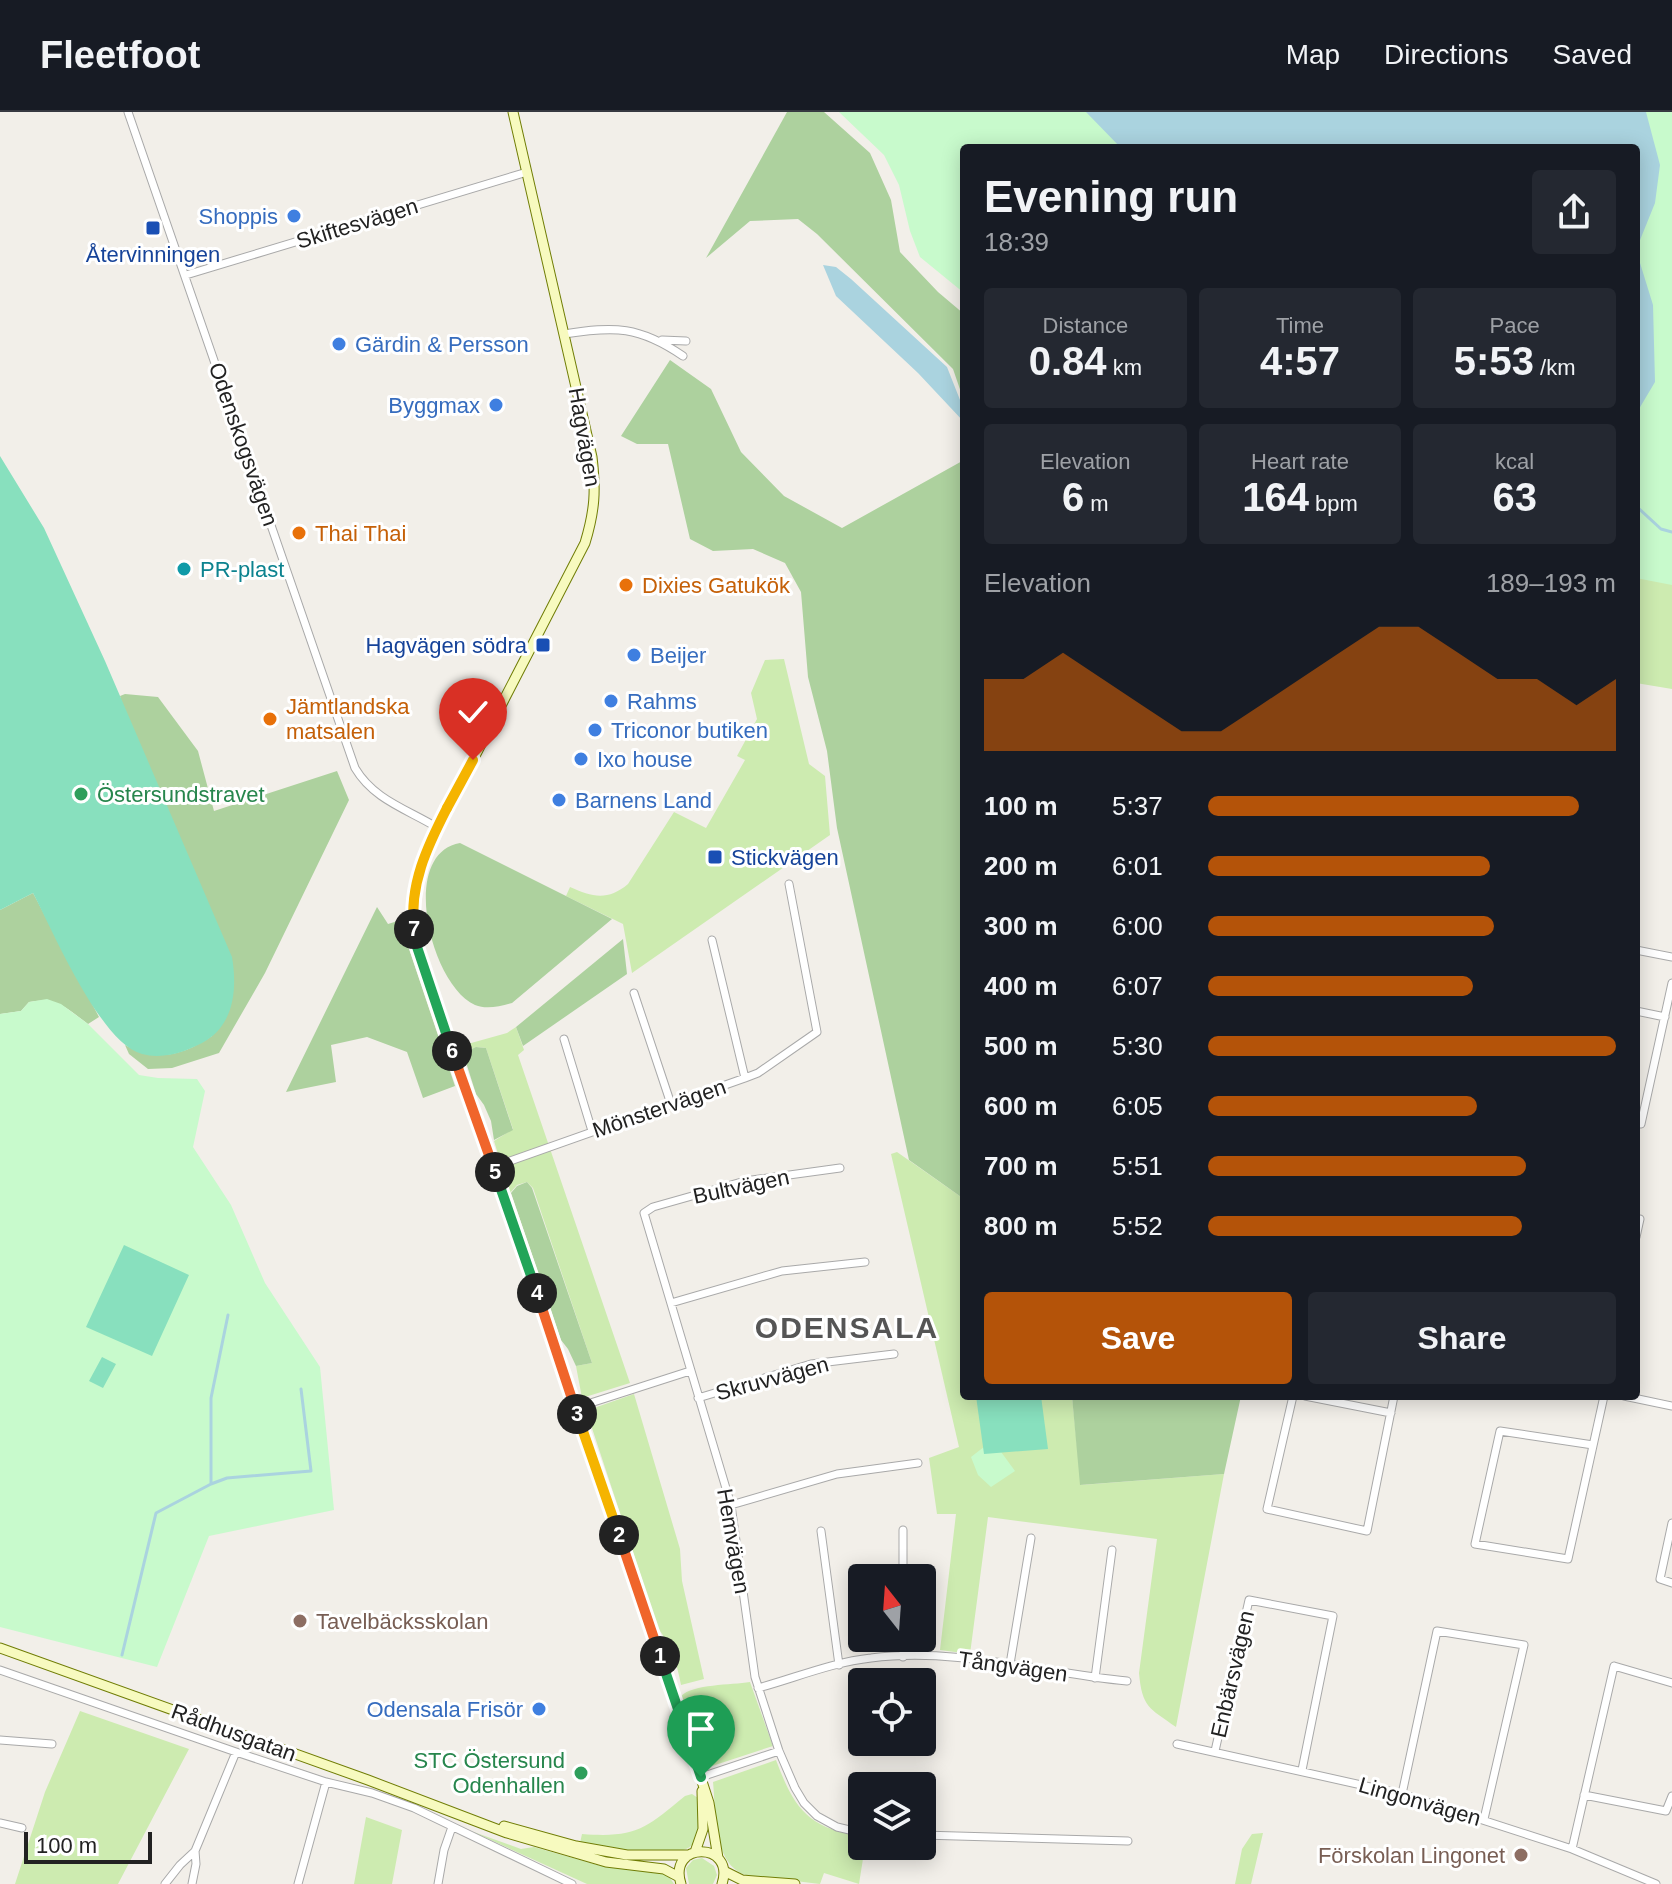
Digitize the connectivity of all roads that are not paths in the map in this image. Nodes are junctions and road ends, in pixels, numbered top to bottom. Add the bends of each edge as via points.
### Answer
1 (128, 112) edge
2 (513, 112) edge
3 (527, 172) junction
4 (186, 275) junction
5 (564, 334) junction
6 (660, 340) junction
7 (686, 341) dead end
8 (683, 356) dead end
9 (438, 828) junction
10 (789, 884) dead end
11 (712, 940) dead end
12 (1640, 951) edge
13 (1672, 957) edge
14 (1672, 983) edge
15 (634, 993) dead end
16 (1640, 1012) edge
17 (1665, 1017) junction
18 (564, 1039) dead end
19 (745, 1078) junction
20 (671, 1104) junction
21 (1640, 1124) edge
22 (592, 1131) junction
23 (493, 1167) junction
24 (840, 1168) dead end
25 (644, 1213) joint
26 (865, 1262) dead end
27 (671, 1303) junction
28 (894, 1354) dead end
29 (690, 1371) junction
30 (698, 1398) junction
31 (1640, 1399) edge
32 (1292, 1400) edge
33 (1325, 1400) edge
34 (1393, 1400) edge
35 (1603, 1400) edge
36 (1672, 1406) edge
37 (575, 1408) junction
38 (1391, 1413) junction
39 (1593, 1445) junction
40 (918, 1463) dead end
41 (731, 1505) junction
42 (1672, 1523) edge
43 (903, 1530) dead end
44 (821, 1531) dead end
45 (1031, 1538) dead end
46 (1112, 1550) dead end
47 (903, 1564) edge
48 (1672, 1583) edge
49 (0, 1648) edge
50 (903, 1652) edge
51 (903, 1657) junction
52 (1010, 1664) junction
53 (839, 1665) junction
54 (0, 1670) edge
55 (1095, 1678) junction
56 (1127, 1681) dead end
57 (1672, 1683) edge
58 (758, 1688) junction
59 (0, 1740) edge
60 (52, 1744) dead end
61 (1177, 1744) dead end
62 (779, 1751) junction
63 (1215, 1751) junction
64 (236, 1752) junction
65 (1302, 1770) junction
66 (702, 1780) junction
67 (326, 1782) junction
68 (1402, 1794) junction
69 (1584, 1795) junction
70 (1672, 1796) edge
71 (468, 1817) junction
72 (1484, 1819) junction
73 (0, 1823) edge
74 (452, 1827) junction
75 (22, 1828) dead end
76 (848, 1830) edge
77 (936, 1835) edge
78 (1128, 1841) dead end
79 (1572, 1849) junction
80 (195, 1851) junction
81 (692, 1853) junction
82 (718, 1858) junction
83 (724, 1871) junction
84 (545, 1872) junction
85 (680, 1880) edge
86 (541, 1883) edge
87 (165, 1884) edge
88 (192, 1884) edge
89 (298, 1884) edge
90 (438, 1884) edge
91 (572, 1884) edge
92 (722, 1884) edge
93 (795, 1884) edge
94 (1656, 1884) edge

1 - 4 street, Odenskogsvägen
2 - 3 street, Hagvägen
3 - 4 street, Skiftesvägen
3 - 5 street, Hagvägen
4 - 9 street, Odenskogsvägen via 355,768 379,796
5 - 6 street via 605,328
5 - 9 street, Hagvägen via 592,457 594,512 585,543
6 - 7 street
6 - 8 street
9 - 23 street via 416,880 415,941
10 - 19 street, Mönstervägen via 817,1032
11 - 19 street
12 - 13 street
14 - 17 street
15 - 20 street
16 - 17 street
17 - 21 street
18 - 22 street
19 - 20 street, Mönstervägen
20 - 22 street, Mönstervägen
22 - 23 street, Mönstervägen
23 - 37 street
24 - 25 street, Bultvägen via 745,1181
25 - 27 street, Hemvägen
26 - 27 street via 782,1271
27 - 29 street, Hemvägen
28 - 30 street, Skruvvägen via 811,1364
29 - 30 street, Hemvägen
29 - 37 street
30 - 41 street, Hemvägen
31 - 36 street
32 - 38 street via 1267,1509 1367,1531
33 - 38 street
34 - 38 street
35 - 39 street
37 - 66 street
39 - 39 street via 1568,1559 1475,1544 1500,1431
40 - 41 street via 837,1474
41 - 58 street, Hemvägen
42 - 48 street via 1660,1579
43 - 47 street
44 - 53 street
45 - 52 street
46 - 55 street
49 - 71 street, Rådhusgatan
50 - 51 street
51 - 52 street, Tångvägen
51 - 53 street, Tångvägen
52 - 55 street, Tångvägen
53 - 58 street, Tångvägen
54 - 64 street
55 - 56 street, Tångvägen
57 - 69 street via 1614,1666
58 - 62 street, Hemvägen
59 - 60 street
61 - 63 street, Lingonvägen
62 - 66 street
62 - 76 street, Hemvägen via 804,1803 817,1816
63 - 65 street, Lingonvägen
63 - 65 street, Enbärsvägen via 1249,1600 1333,1616
64 - 67 street
64 - 80 street
65 - 68 street, Lingonvägen
66 - 81 street via 703,1829
66 - 82 street
67 - 74 street via 372,1793
67 - 89 street
68 - 72 street, Lingonvägen
68 - 72 street via 1437,1631 1524,1645
69 - 70 street via 1666,1811
69 - 79 street
71 - 81 street, Rådhusgatan via 587,1849 627,1855
71 - 85 street, Rådhusgatan via 552,1848 664,1869
72 - 79 street, Lingonvägen
73 - 75 street
74 - 84 street
74 - 90 street
77 - 78 street
79 - 94 street, Lingonvägen
80 - 87 street
80 - 88 street
81 - 82 street, Rådhusgatan via 707,1851
81 - 85 street via 681,1863
82 - 83 street
83 - 92 street
83 - 93 street via 742,1880
84 - 86 street
84 - 91 street

